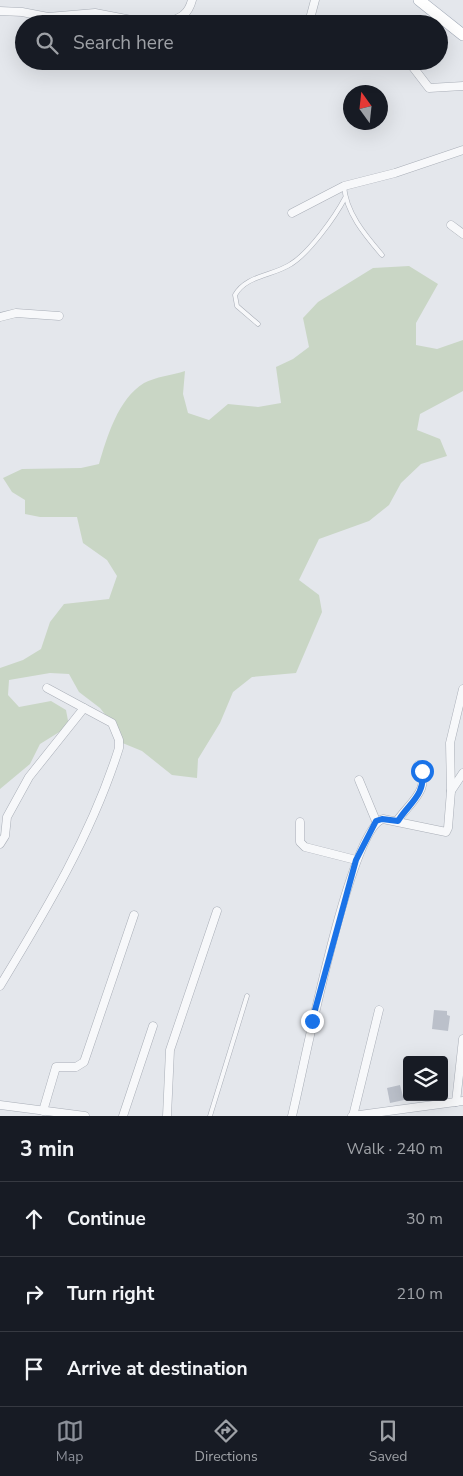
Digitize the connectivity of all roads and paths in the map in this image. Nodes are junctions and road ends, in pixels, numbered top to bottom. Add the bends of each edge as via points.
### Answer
1 (192, 0) edge
2 (315, 0) edge
3 (419, 0) edge
4 (0, 12) edge
5 (42, 15) edge
6 (64, 15) edge
7 (105, 15) edge
8 (184, 15) edge
9 (311, 15) dead end
10 (438, 15) edge
11 (448, 23) edge
12 (463, 35) edge
13 (415, 70) edge
14 (463, 86) edge
15 (463, 150) edge
16 (344, 186) junction
17 (345, 198) junction
18 (292, 213) dead end
19 (451, 225) dead end
20 (463, 234) edge
21 (382, 255) dead end
22 (59, 316) dead end
23 (0, 317) edge
24 (258, 324) dead end
25 (47, 688) dead end
26 (463, 689) edge
27 (84, 708) junction
28 (418, 764) dead end
29 (463, 773) edge
30 (359, 780) dead end
31 (451, 791) junction
32 (376, 821) junction
33 (398, 821) junction
34 (300, 822) dead end
35 (0, 844) edge
36 (356, 860) junction
37 (217, 911) dead end
38 (134, 915) dead end
39 (0, 986) edge
40 (247, 996) dead end
41 (379, 1010) dead end
42 (153, 1026) dead end
43 (463, 1039) edge
44 (459, 1102) edge
45 (0, 1105) edge
46 (43, 1111) junction
47 (381, 1115) edge
48 (85, 1116) edge
49 (123, 1116) edge
50 (167, 1116) edge
51 (210, 1116) edge
52 (292, 1116) edge
53 (352, 1116) edge

1 - 8 street
2 - 9 street
3 - 10 main road
4 - 5 street
6 - 7 street
11 - 12 main road
13 - 14 street via 429,88
15 - 16 street
16 - 17 lane
16 - 18 street
17 - 21 lane via 366,235
17 - 24 lane via 332,220 294,263 249,281 238,290 235,295 237,306
19 - 20 street
22 - 23 street via 16,313
25 - 27 street
26 - 31 street via 450,743
27 - 35 street via 29,777 7,817 5,836
27 - 39 street via 112,723 119,748 102,800 76,855
28 - 33 street via 422,771 422,788
29 - 31 street
30 - 32 street
31 - 33 street via 446,832
32 - 33 street
32 - 36 street
34 - 36 street via 300,842 305,846
36 - 52 street via 312,1021
37 - 50 street via 170,1050
38 - 46 street via 84,1062 76,1067 56,1067
40 - 51 lane
41 - 53 street
42 - 49 street
43 - 44 street
44 - 47 street
45 - 46 street
46 - 48 street
47 - 53 street

